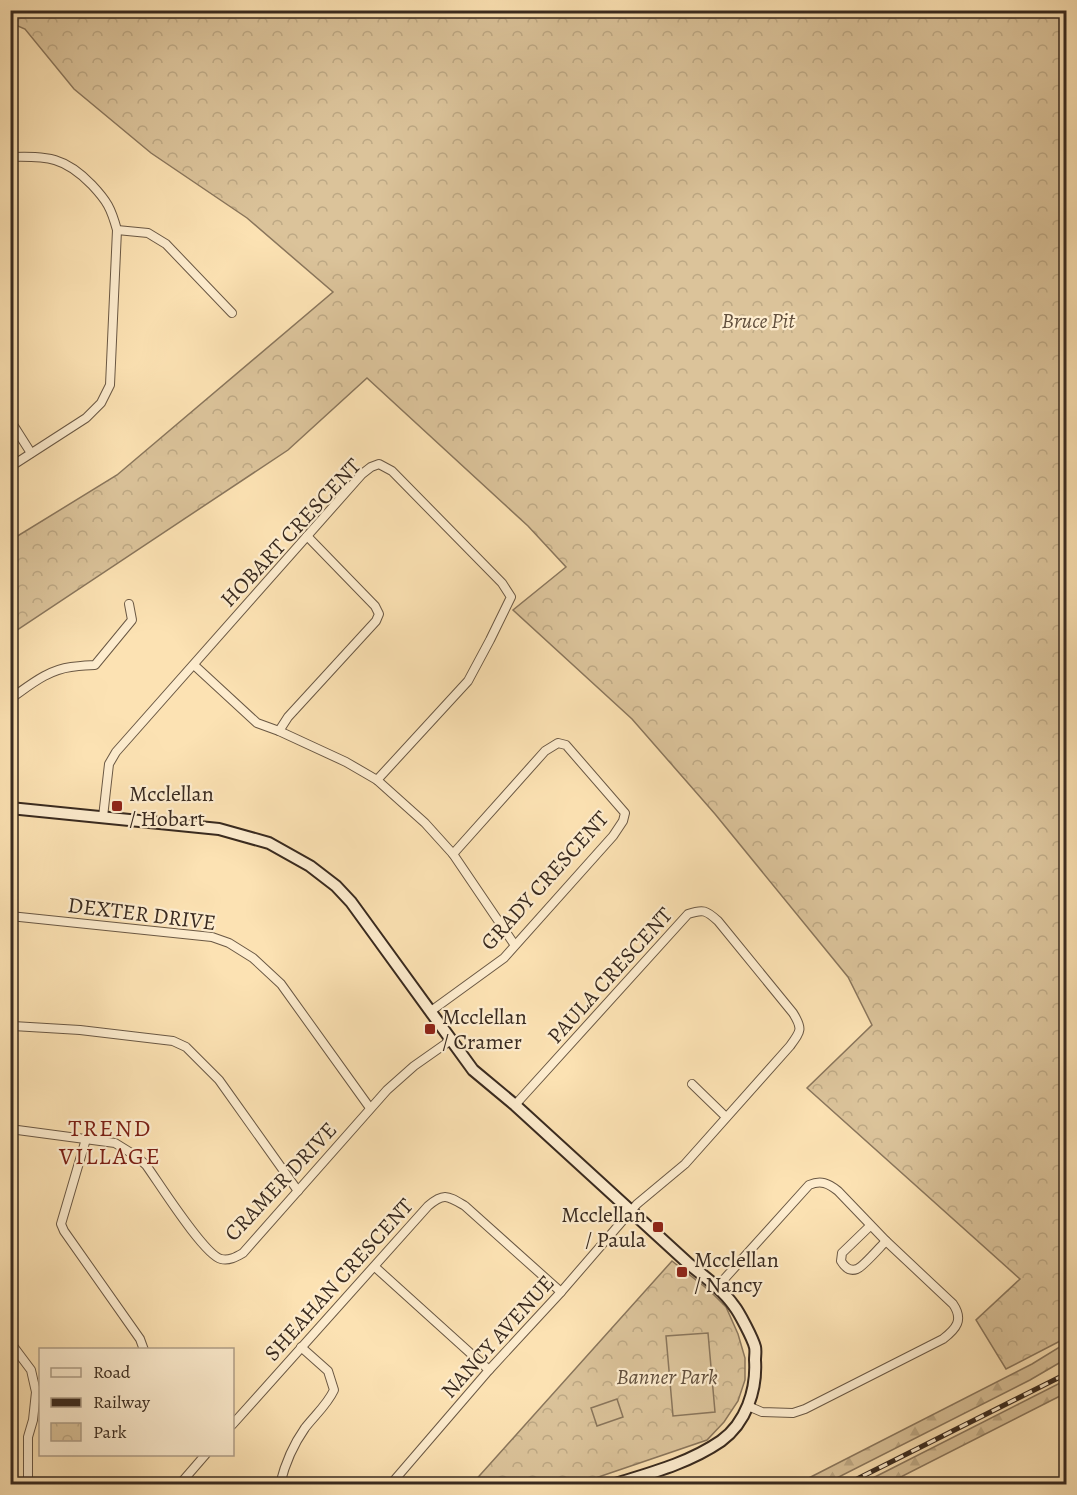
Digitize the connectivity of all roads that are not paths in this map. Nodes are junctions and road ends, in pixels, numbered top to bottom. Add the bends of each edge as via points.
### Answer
1 (10, 157) edge
2 (117, 230) junction
3 (232, 313) dead end
4 (10, 420) edge
5 (32, 453) junction
6 (10, 467) edge
7 (307, 536) junction
8 (129, 604) dead end
9 (194, 665) junction
10 (10, 699) edge
11 (279, 731) junction
12 (377, 780) junction
13 (10, 808) edge
14 (103, 817) junction
15 (453, 854) junction
16 (10, 916) edge
17 (514, 944) junction
18 (430, 1011) junction
19 (10, 1027) edge
20 (451, 1040) junction
21 (692, 1084) dead end
22 (515, 1106) junction
23 (370, 1108) junction
24 (726, 1117) junction
25 (10, 1129) edge
26 (86, 1139) junction
27 (298, 1191) junction
28 (631, 1211) junction
29 (870, 1226) junction
30 (886, 1241) junction
31 (375, 1267) junction
32 (717, 1287) junction
33 (561, 1292) junction
34 (10, 1342) edge
35 (301, 1347) junction
36 (143, 1348) edge
37 (489, 1370) junction
38 (748, 1406) junction
39 (37, 1420) edge
40 (234, 1423) edge
41 (205, 1456) edge
42 (28, 1485) edge
43 (180, 1485) edge
44 (280, 1485) edge
45 (391, 1485) edge
46 (615, 1485) edge

1 - 2 street via 47,158 76,169 103,197
2 - 3 street via 148,233 166,244
2 - 5 street via 110,385 101,403 86,418
4 - 5 street
5 - 6 street
7 - 9 street, HOBART CRESCENT
7 - 11 street via 375,606 379,615
7 - 12 street, HOBART CRESCENT via 363,474 379,464 392,471 502,583 511,597 468,681
8 - 10 street via 132,620 95,665 68,667 48,674
9 - 11 street via 257,723
9 - 14 street, HOBART CRESCENT via 116,752 109,764
11 - 12 street
12 - 15 street
13 - 14 street
14 - 18 street via 219,829 286,851 336,886 351,902
15 - 17 street
15 - 17 street, GRADY CRESCENT via 545,751 558,744 566,745 625,813 613,836
16 - 23 street, DEXTER DRIVE via 229,943 253,958 281,984
17 - 18 street, GRADY CRESCENT via 504,958
18 - 20 street
19 - 27 street via 80,1030 172,1041 186,1047 219,1080
20 - 22 street via 473,1070
20 - 23 street, CRAMER DRIVE via 414,1066
21 - 24 street
22 - 24 street, PAULA CRESCENT via 688,914 700,910 718,921 799,1023 800,1033 790,1046
22 - 28 street
23 - 27 street, CRAMER DRIVE
24 - 28 street, PAULA CRESCENT via 685,1164
25 - 26 street, CRAMER DRIVE
26 - 27 street, CRAMER DRIVE via 115,1143 136,1156 203,1245 219,1259 243,1253
26 - 36 street via 61,1224
28 - 32 street
28 - 33 street, NANCY AVENUE
29 - 30 street
29 - 30 street via 842,1253 840,1261 844,1267 857,1269
29 - 32 street via 831,1185 809,1185
30 - 38 street via 953,1304 958,1317 955,1329 943,1339 805,1409 793,1413 762,1412
31 - 33 street, SHEAHAN CRESCENT via 428,1206 439,1196 448,1196 465,1206
31 - 35 street, SHEAHAN CRESCENT
31 - 37 street
32 - 38 street via 734,1305 755,1347 756,1372
33 - 37 street, NANCY AVENUE
34 - 39 street via 31,1370
35 - 40 street, SHEAHAN CRESCENT
35 - 44 street via 328,1371 334,1390 295,1445
37 - 45 street, NANCY AVENUE
38 - 46 street via 723,1439 699,1454
39 - 42 street via 28,1437
41 - 43 street

